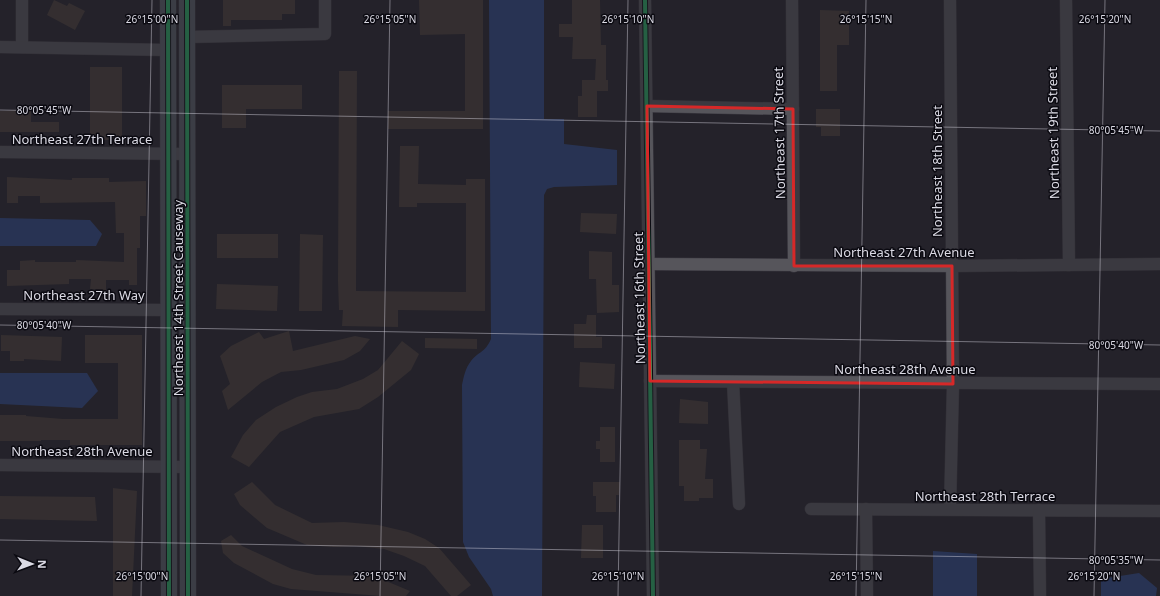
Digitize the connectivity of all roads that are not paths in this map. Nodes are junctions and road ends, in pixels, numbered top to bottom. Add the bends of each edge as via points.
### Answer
1 (22, 0) edge
2 (168, 0) edge
3 (187, 0) edge
4 (325, 0) edge
5 (645, 0) edge
6 (792, 0) edge
7 (950, 0) edge
8 (1066, 0) edge
9 (187, 37) junction
10 (22, 46) junction
11 (0, 47) edge
12 (168, 50) junction
13 (647, 106) junction
14 (793, 109) junction
15 (0, 152) edge
16 (168, 154) junction
17 (188, 154) junction
18 (649, 264) junction
19 (1160, 264) edge
20 (1069, 265) junction
21 (794, 266) junction
22 (952, 266) junction
23 (188, 286) junction
24 (0, 309) edge
25 (168, 310) junction
26 (650, 381) junction
27 (733, 382) junction
28 (953, 384) junction
29 (1160, 384) edge
30 (0, 465) edge
31 (168, 465) junction
32 (188, 467) junction
33 (739, 504) dead end
34 (811, 509) dead end
35 (866, 509) junction
36 (950, 509) junction
37 (1039, 510) junction
38 (1160, 511) edge
39 (169, 596) edge
40 (188, 596) edge
41 (654, 596) edge
42 (867, 596) edge
43 (1040, 596) edge

1 - 10 street
2 - 9 main road via 176,27
2 - 12 main road, Northeast 14th Street Causeway
3 - 9 main road, Northeast 14th Street Causeway
4 - 9 street via 325,34
5 - 13 street, Northeast 16th Street
6 - 14 street, Northeast 17th Street
7 - 22 street, Northeast 18th Street
8 - 20 street, Northeast 19th Street
9 - 17 main road, Northeast 14th Street Causeway
10 - 11 street
10 - 12 street
12 - 16 main road, Northeast 14th Street Causeway
13 - 14 street
13 - 18 street, Northeast 16th Street
14 - 21 street, Northeast 17th Street
15 - 16 street, Northeast 27th Terrace
16 - 17 street, Northeast 27th Terrace
16 - 25 main road, Northeast 14th Street Causeway
17 - 23 main road, Northeast 14th Street Causeway
18 - 21 street, Northeast 27th Avenue
18 - 26 street, Northeast 16th Street
19 - 20 street, Northeast 27th Avenue
20 - 22 street, Northeast 27th Avenue
21 - 22 street, Northeast 27th Avenue
22 - 28 street, Northeast 18th Street
23 - 25 main road via 180,300
23 - 32 main road, Northeast 14th Street Causeway
24 - 25 street, Northeast 27th Way
25 - 31 main road, Northeast 14th Street Causeway
26 - 27 street, Northeast 28th Avenue
26 - 41 street, Northeast 16th Street
27 - 28 street, Northeast 28th Avenue
27 - 33 street
28 - 29 street, Northeast 28th Avenue
28 - 36 street, Northeast 18th Street
30 - 31 street, Northeast 28th Avenue
31 - 32 street, Northeast 28th Avenue
31 - 39 main road, Northeast 14th Street Causeway
32 - 40 main road, Northeast 14th Street Causeway
34 - 35 street, Northeast 28th Terrace
35 - 36 street, Northeast 28th Terrace
35 - 42 street
36 - 37 street, Northeast 28th Terrace
37 - 38 street, Northeast 28th Terrace
37 - 43 street

